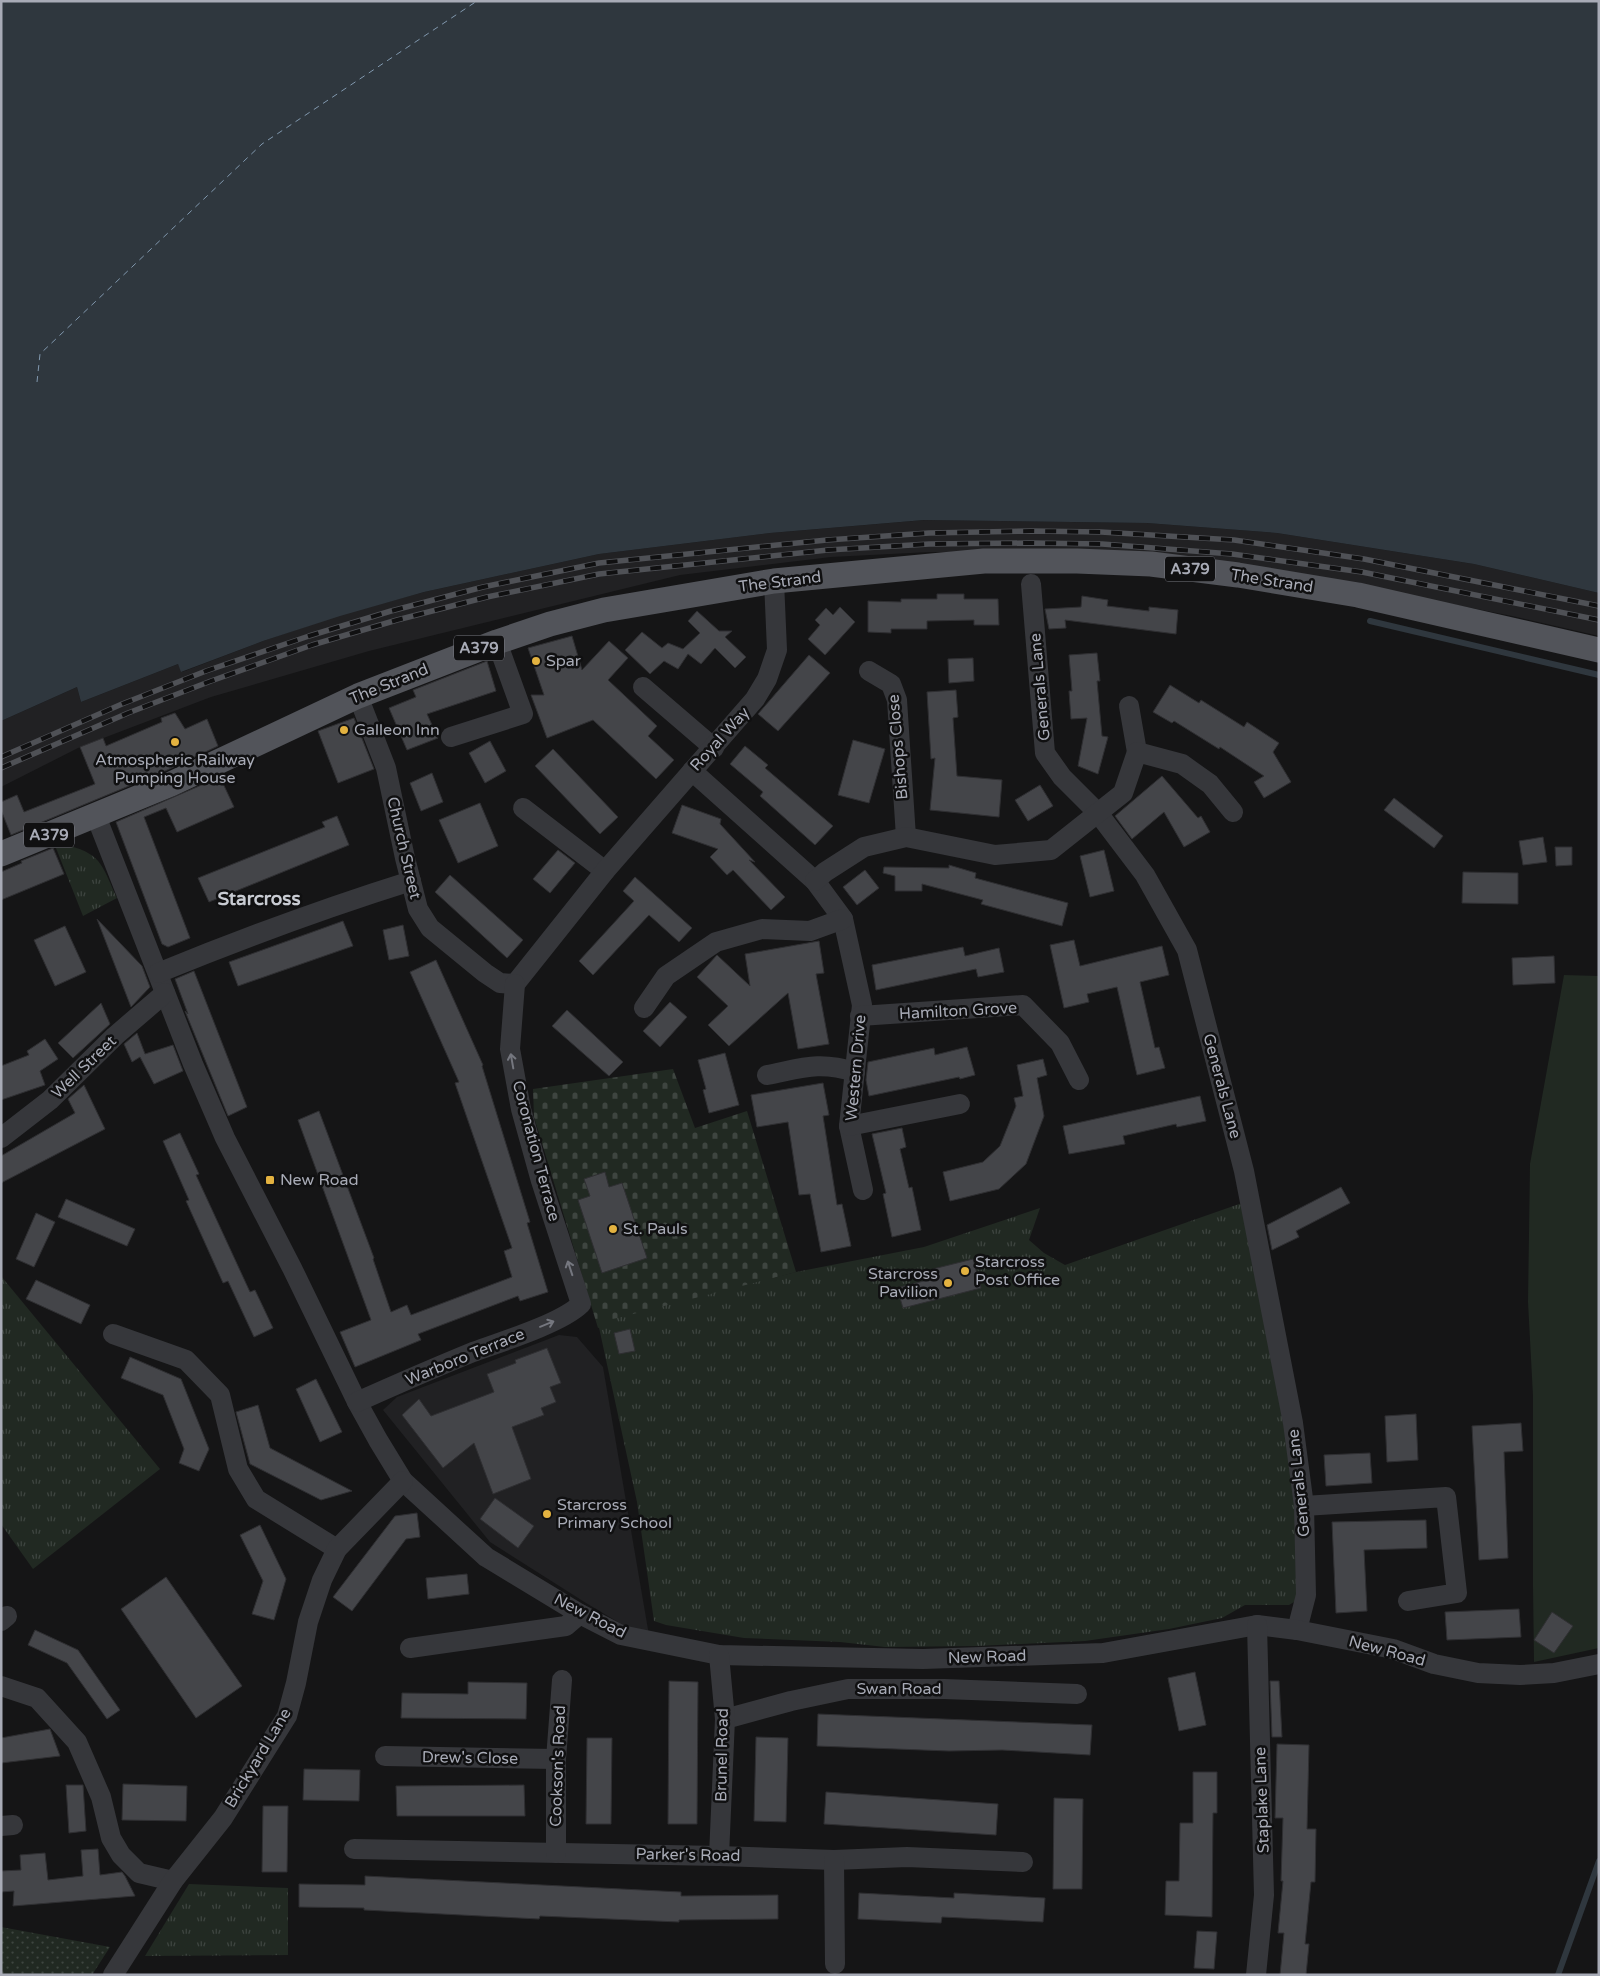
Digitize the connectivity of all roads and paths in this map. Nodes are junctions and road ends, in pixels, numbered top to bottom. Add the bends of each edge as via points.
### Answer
1 (774, 581) junction
2 (1031, 584) dead end
3 (497, 642) junction
4 (1599, 650) edge
5 (869, 671) dead end
6 (643, 688) dead end
7 (358, 696) junction
8 (1129, 706) dead end
9 (451, 737) dead end
10 (714, 748) junction
11 (1137, 752) junction
12 (692, 771) junction
13 (523, 808) dead end
14 (1233, 812) dead end
15 (1098, 814) junction
16 (96, 816) junction
17 (906, 837) junction
18 (1, 854) edge
19 (605, 870) junction
20 (411, 881) junction
21 (815, 881) junction
22 (844, 919) junction
23 (158, 973) junction
24 (515, 984) junction
25 (165, 993) junction
26 (644, 1008) dead end
27 (860, 1016) junction
28 (855, 1072) junction
29 (767, 1076) dead end
30 (1079, 1080) dead end
31 (960, 1104) dead end
32 (849, 1126) junction
33 (1, 1138) edge
34 (863, 1190) dead end
35 (574, 1312) joint
36 (113, 1334) dead end
37 (356, 1402) junction
38 (403, 1481) junction
39 (1304, 1506) junction
40 (337, 1549) junction
41 (1408, 1601) dead end
42 (580, 1614) junction
43 (1256, 1625) junction
44 (1297, 1630) junction
45 (410, 1648) dead end
46 (719, 1655) junction
47 (1599, 1664) edge
48 (562, 1680) dead end
49 (1, 1686) edge
50 (1077, 1694) dead end
51 (725, 1719) junction
52 (385, 1756) dead end
53 (556, 1759) junction
54 (354, 1849) dead end
55 (556, 1853) junction
56 (719, 1856) junction
57 (834, 1860) junction
58 (1023, 1862) dead end
59 (173, 1881) junction
60 (835, 1964) dead end
61 (113, 1975) edge
62 (1256, 1975) edge

1 - 3 main road, The Strand / A379 via 604,610
1 - 4 main road, The Strand / A379 via 984,561 1151,564 1358,596
1 - 10 street, Royal Way via 777,629 774,660 755,699
2 - 15 street, Generals Lane via 1045,753 1062,777
3 - 7 main road, The Strand / A379
3 - 9 street via 523,714
5 - 17 street, Bishops Close via 891,684 897,700
6 - 10 street
7 - 16 main road, The Strand / A379
7 - 20 street, Church Street via 386,768
8 - 11 street
10 - 12 street, Royal Way
11 - 14 street via 1182,764 1210,784
11 - 15 street via 1123,793
12 - 19 street, Royal Way
12 - 21 street, Western Drive
13 - 19 street
15 - 17 street via 1051,850 995,855
15 - 39 street, Generals Lane via 1145,875 1187,950 1244,1171 1293,1423
16 - 18 main road, The Strand / A379
16 - 23 street, New Road
17 - 21 street via 864,847
19 - 24 street, Royal Way
20 - 23 street via 344,902
20 - 24 street, Church Street via 418,909 430,928 484,973 500,983
21 - 22 street, Western Drive
22 - 26 street via 810,931 762,929 716,942 666,976
22 - 27 street, Western Drive via 862,1005
23 - 25 street, New Road
35 -> 24 street, Coronation Terrace via 581,1304 541,1181 521,1109 510,1049
25 - 33 street, Well Street via 115,1036 57,1094
25 - 37 street, New Road via 224,1138 292,1268
27 - 28 street, Western Drive
27 - 30 street, Hamilton Grove via 1023,1005 1060,1043
28 - 29 street via 834,1066 813,1066
28 - 32 street, Western Drive
31 - 32 street
32 - 34 street, Western Drive
37 -> 35 street, Warboro Terrace
36 - 40 street via 186,1360 220,1395 238,1469 256,1499
37 - 38 street, New Road
38 - 40 street, Brickyard Lane
38 - 42 street, New Road via 486,1557
39 - 41 street via 1446,1498 1457,1593
39 - 44 street, Generals Lane via 1306,1595
40 - 59 street, Brickyard Lane via 308,1622 287,1716 223,1818
42 - 45 street via 566,1626
42 - 46 street, New Road via 622,1635
43 - 44 street, New Road
43 - 46 street, New Road via 1103,1653 923,1659
43 - 62 street, Staplake Lane via 1264,1895
44 - 47 street, New Road via 1393,1649 1434,1664 1478,1673 1554,1673
46 - 51 street, Brunel Road
48 - 53 street, Cookson's Road
49 - 59 street via 37,1698 77,1742 101,1797 111,1838 121,1856 139,1873
50 - 51 street, Swan Road via 848,1689 791,1700
51 - 56 street, Brunel Road
52 - 53 street, Drew's Close
53 - 55 street, Cookson's Road
54 - 55 street, Parker's Road
55 - 56 street, Parker's Road
56 - 57 street, Parker's Road
57 - 58 street, Parker's Road via 907,1857
57 - 60 street
59 - 61 street, Brickyard Lane

